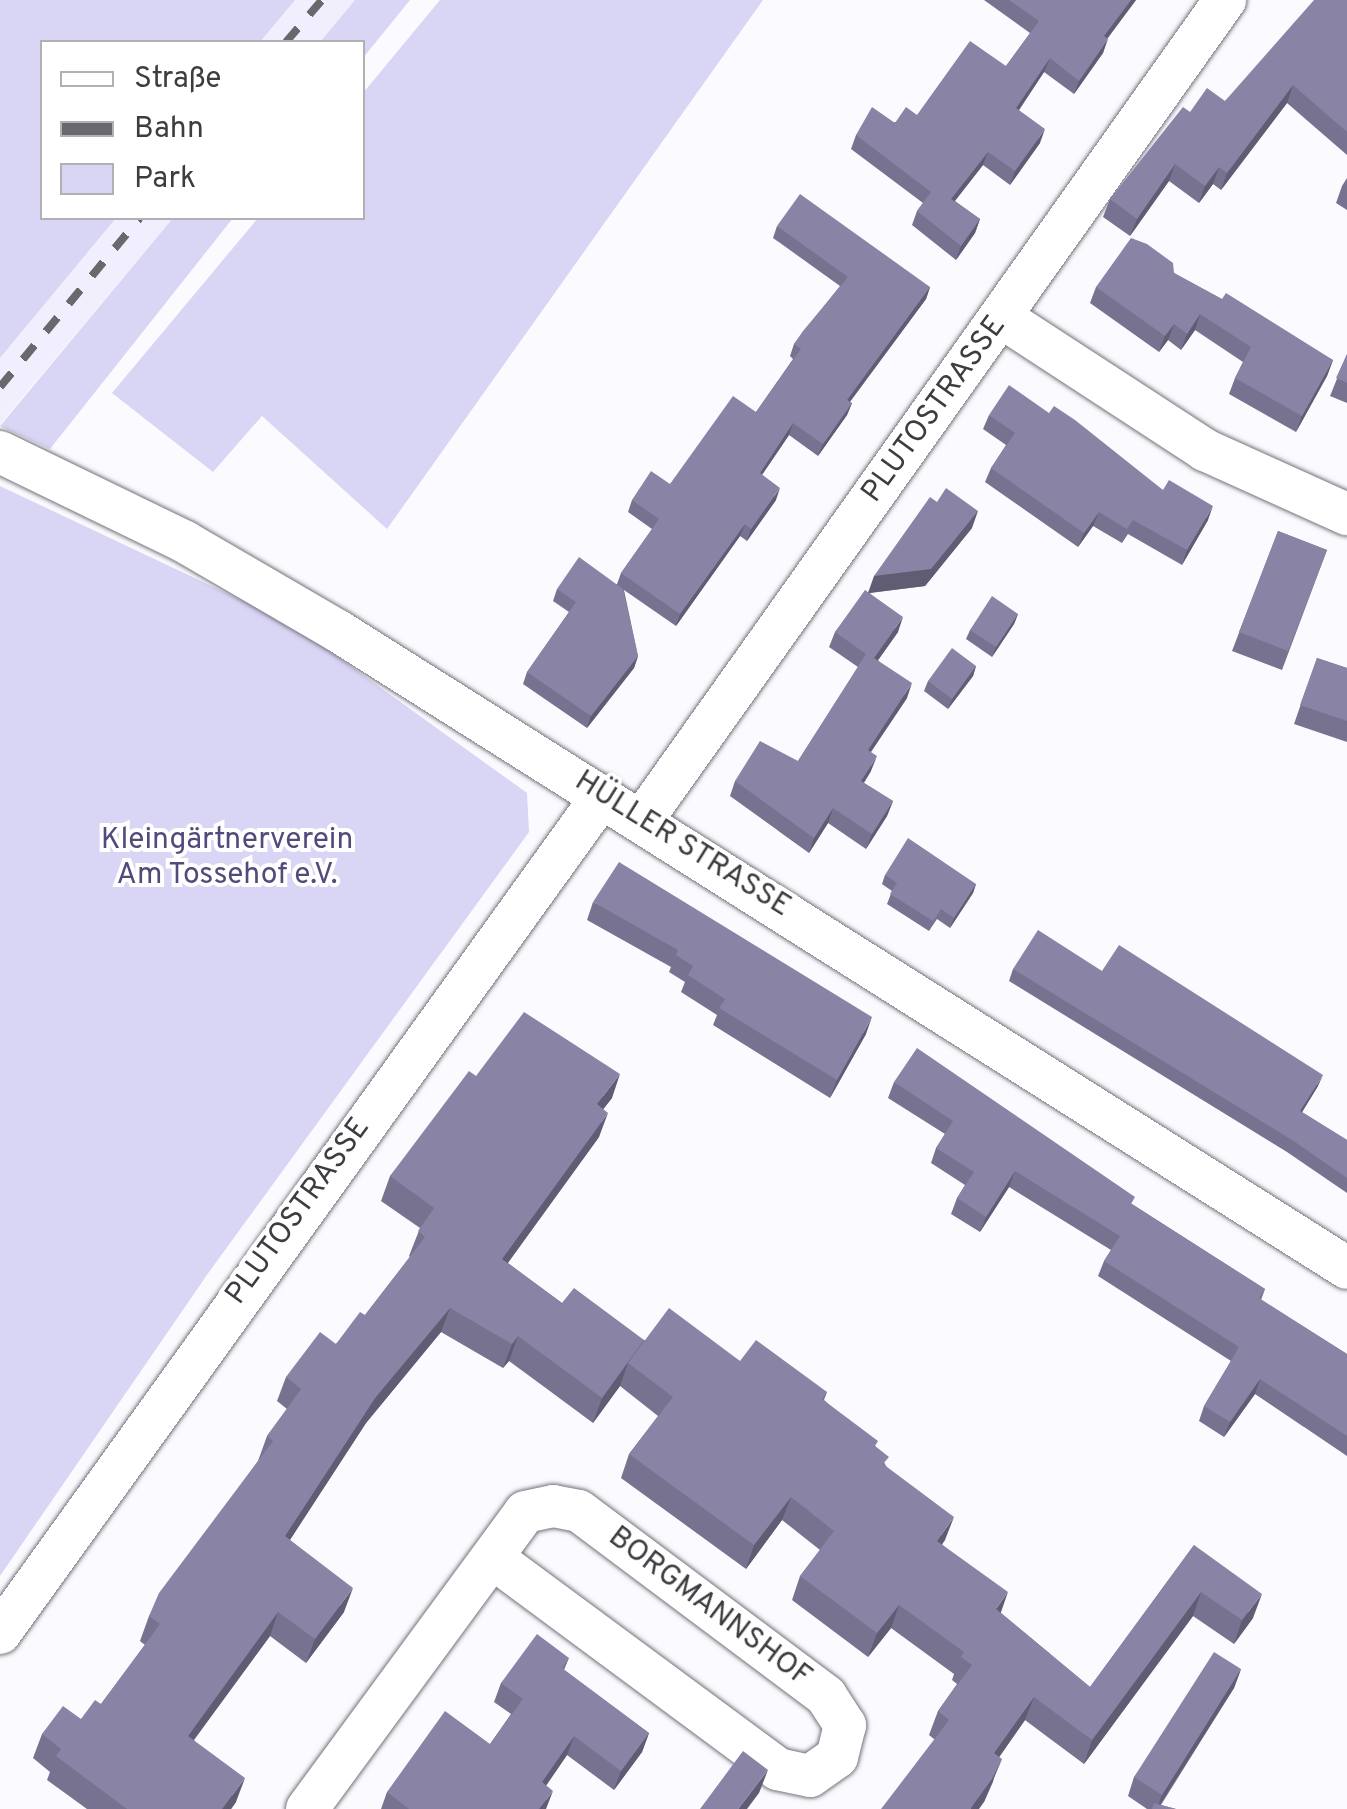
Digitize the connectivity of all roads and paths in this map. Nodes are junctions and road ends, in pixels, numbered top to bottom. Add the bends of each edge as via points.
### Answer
1 (1225, 0) edge
2 (1002, 317) junction
3 (0, 452) edge
4 (1347, 514) edge
5 (603, 795) junction
6 (643, 819) junction
7 (1347, 1268) edge
8 (494, 1559) junction
9 (0, 1632) edge
10 (307, 1809) edge

1 - 2 street, PLUTOSTRASSE
2 - 4 street via 1205,450
2 - 6 street, PLUTOSTRASSE
3 - 5 street, HÜLLER STRASSE via 246,576
5 - 6 street, HÜLLER STRASSE
5 - 9 street, PLUTOSTRASSE
6 - 7 street, HÜLLER STRASSE
8 - 8 street, BORGMANNSHOF via 778,1769 810,1776 837,1757 845,1726 826,1696 580,1511 553,1506 526,1512
8 - 10 street, BORGMANNSHOF

